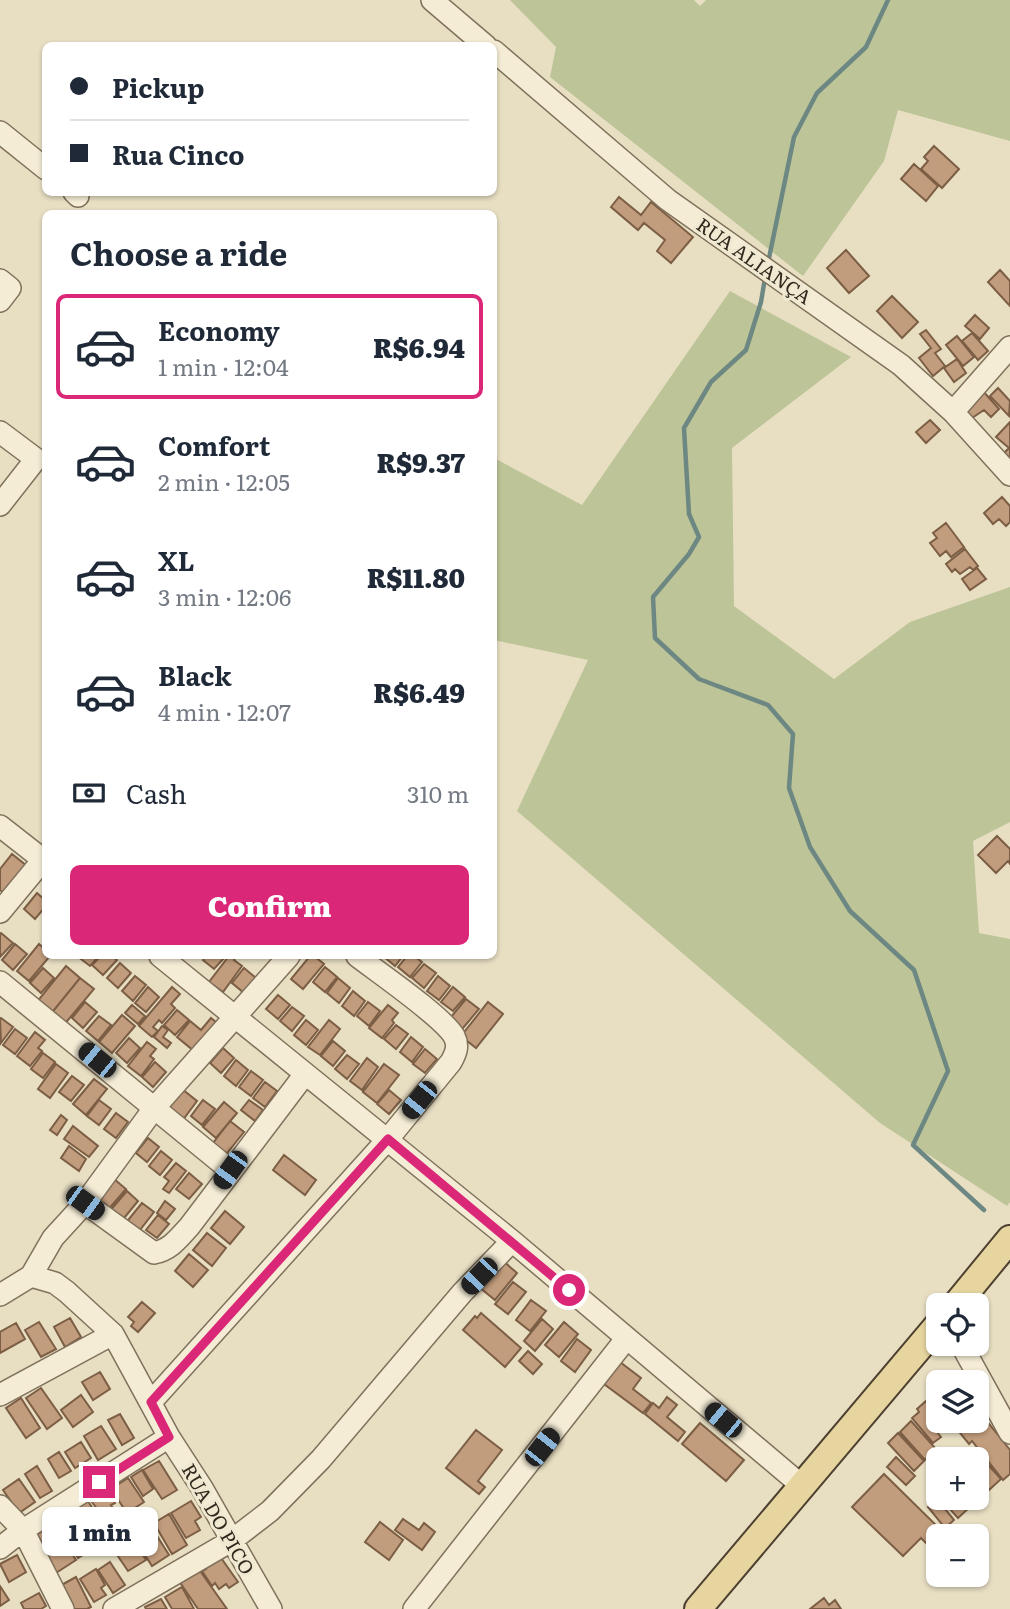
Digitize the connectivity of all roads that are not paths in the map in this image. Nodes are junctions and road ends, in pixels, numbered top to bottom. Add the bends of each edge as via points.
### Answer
1 (432, 0) edge
2 (481, 42) edge
3 (497, 54) edge
4 (0, 132) edge
5 (42, 166) edge
6 (0, 280) edge
7 (0, 301) edge
8 (1010, 347) edge
9 (953, 411) junction
10 (0, 432) edge
11 (1010, 475) edge
12 (0, 505) edge
13 (0, 826) edge
14 (42, 859) edge
15 (42, 863) edge
16 (0, 912) edge
17 (164, 959) edge
18 (286, 959) edge
19 (361, 959) edge
20 (0, 982) edge
21 (235, 1017) junction
22 (305, 1074) junction
23 (155, 1107) junction
24 (388, 1139) junction
25 (230, 1170) junction
26 (85, 1203) junction
27 (1010, 1240) edge
28 (512, 1241) junction
29 (31, 1276) junction
30 (966, 1293) edge
31 (0, 1295) edge
32 (113, 1335) junction
33 (626, 1339) junction
34 (926, 1339) edge
35 (968, 1356) edge
36 (0, 1395) edge
37 (151, 1402) junction
38 (1010, 1433) edge
39 (169, 1437) junction
40 (801, 1485) junction
41 (0, 1506) edge
42 (23, 1530) junction
43 (231, 1541) junction
44 (0, 1548) edge
45 (62, 1609) edge
46 (114, 1609) edge
47 (271, 1609) edge
48 (414, 1609) edge
49 (698, 1609) edge

1 - 2 street
3 - 9 street, RUA ALIANÇA via 668,200 901,365
4 - 5 street
6 - 7 street via 9,288
8 - 9 street
9 - 11 street, RUA ALIANÇA
10 - 12 street via 36,459
13 - 14 street
15 - 16 street
17 - 21 street
18 - 21 street
19 - 24 street via 437,1018 456,1043 451,1062
20 - 23 street
21 - 22 street
21 - 23 street
22 - 24 street
22 - 25 street
23 - 25 street
23 - 26 street
24 - 28 street
24 - 37 street
25 - 26 street via 189,1227 163,1251 154,1253
26 - 29 street via 53,1238
27 - 30 main road
28 - 33 street
28 - 43 street via 321,1459 270,1511
29 - 31 street
29 - 32 street, RUA DO PICO via 55,1283
32 - 36 street
32 - 37 street, RUA DO PICO
33 - 40 street
33 - 48 street
34 - 40 main road
35 - 38 street
37 - 39 street, RUA DO PICO
39 - 42 street
39 - 43 street, RUA DO PICO
40 - 49 main road
41 - 42 street
42 - 44 street
42 - 45 street
43 - 46 street
43 - 47 street, RUA DO PICO

